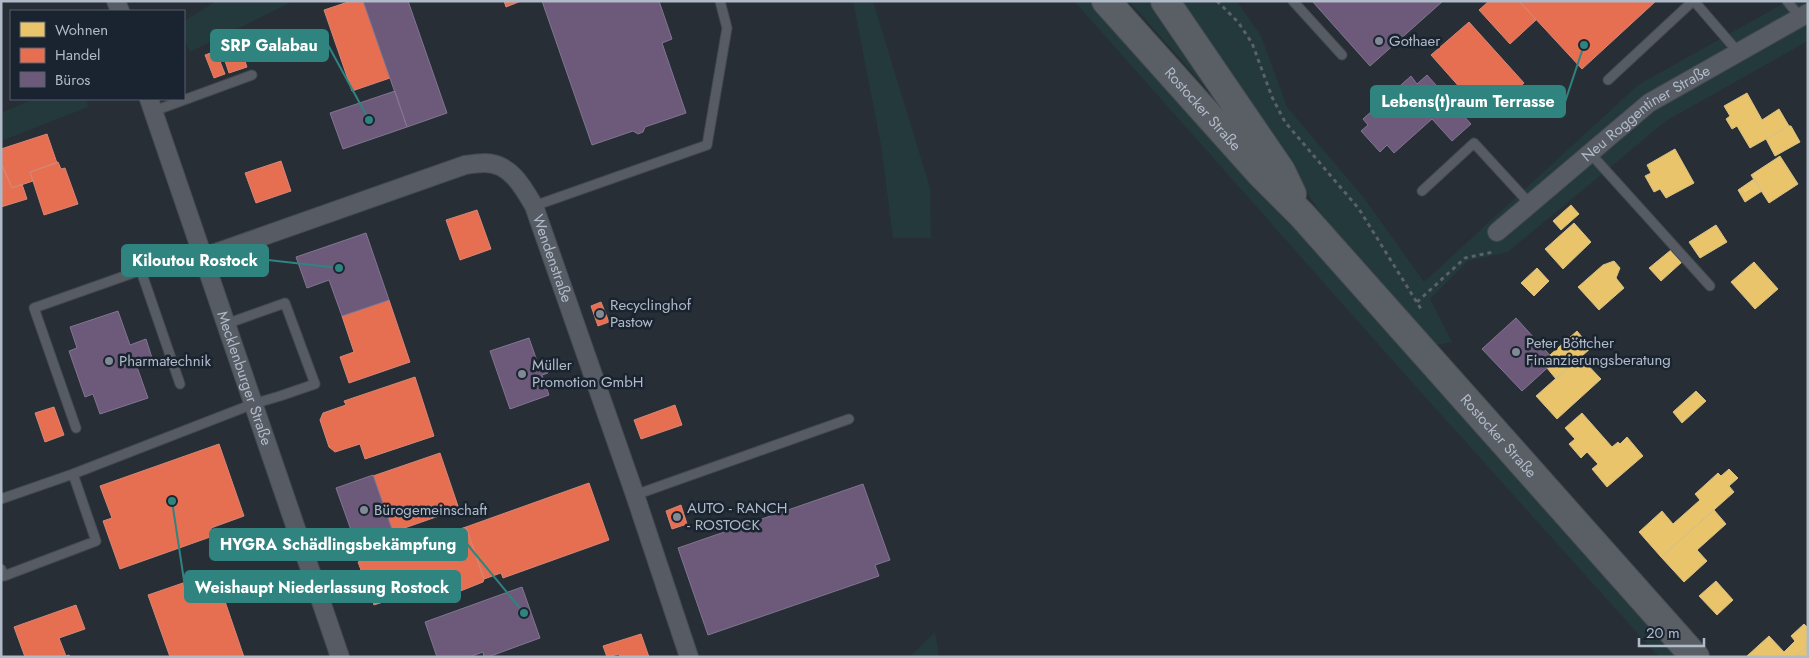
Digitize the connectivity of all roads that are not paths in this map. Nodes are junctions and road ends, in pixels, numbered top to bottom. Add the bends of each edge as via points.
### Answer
1 (720, 1) edge
2 (1106, 1) edge
3 (1165, 1) edge
4 (1293, 1) edge
5 (1693, 1) edge
6 (1787, 1) edge
7 (1804, 15) edge
8 (1738, 52) junction
9 (1342, 55) dead end
10 (252, 74) dead end
11 (1608, 80) dead end
12 (185, 95) edge
13 (168, 100) edge
14 (152, 105) edge
15 (1590, 153) junction
16 (1422, 190) dead end
17 (1530, 204) junction
18 (534, 206) junction
19 (1302, 215) junction
20 (1497, 232) dead end
21 (202, 253) junction
22 (141, 271) junction
23 (1710, 286) dead end
24 (226, 324) junction
25 (180, 384) dead end
26 (254, 404) junction
27 (849, 418) dead end
28 (76, 428) dead end
29 (73, 474) junction
30 (635, 495) junction
31 (1, 499) edge
32 (1, 569) edge
33 (340, 657) edge
34 (689, 657) edge
35 (1695, 657) edge

1 - 18 lane via 727,28 707,145
2 - 19 main road, Rostocker Straße via 1260,173
3 - 19 main road, Rostocker Straße via 1281,171
4 - 9 lane
5 - 8 lane
5 - 11 lane
6 - 7 lane
7 - 8 street, Neu Roggentiner Straße
8 - 15 street, Neu Roggentiner Straße via 1649,103
10 - 12 lane
13 - 14 lane
14 - 21 street, Mecklenburger Straße
15 - 17 street, Neu Roggentiner Straße
15 - 23 lane
16 - 17 lane via 1474,143
17 - 20 street, Neu Roggentiner Straße
18 - 21 street, Wendenstraße via 520,182 505,169 487,162 466,165
18 - 30 street, Wendenstraße
19 - 35 main road, Rostocker Straße
21 - 22 lane
21 - 24 street, Mecklenburger Straße
22 - 25 lane
22 - 28 lane via 34,308
24 - 26 street, Mecklenburger Straße
24 - 26 lane via 285,303 314,384
26 - 29 lane
26 - 33 street, Mecklenburger Straße
27 - 30 lane
29 - 31 lane
29 - 32 lane via 96,541 4,576
30 - 34 street, Wendenstraße

